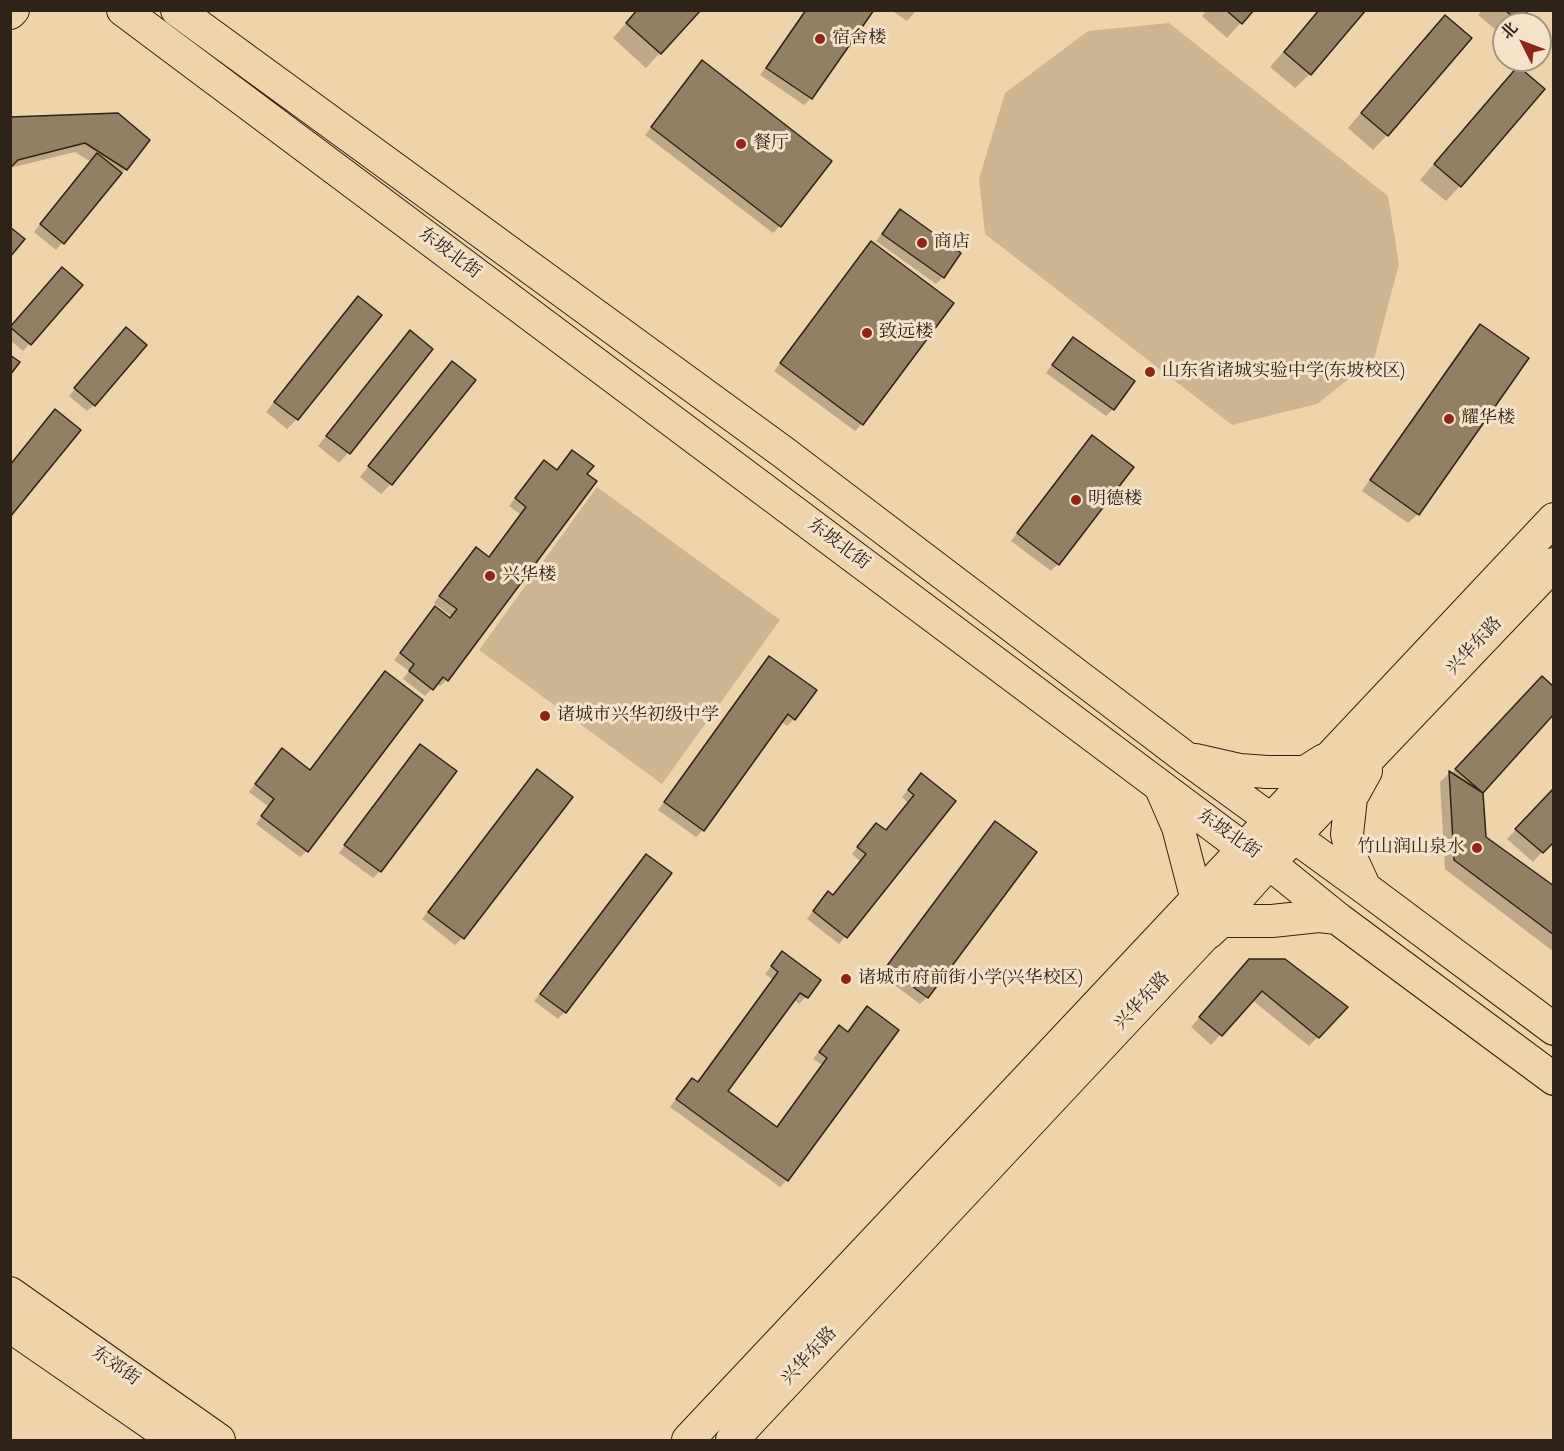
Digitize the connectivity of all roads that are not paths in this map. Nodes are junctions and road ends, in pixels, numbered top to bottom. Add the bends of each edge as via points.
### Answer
1 (123, 10) edge
2 (177, 10) edge
3 (1554, 519) edge
4 (1554, 564) edge
5 (1376, 751) junction
6 (1335, 753) junction
7 (1186, 758) junction
8 (1159, 785) junction
9 (1282, 829) junction
10 (1256, 856) junction
11 (1365, 888) junction
12 (1197, 900) junction
13 (1337, 918) junction
14 (1201, 939) junction
15 (1554, 1029) edge
16 (1554, 1079) edge
17 (10, 1293) edge
18 (10, 1326) edge
19 (175, 1440) edge
20 (219, 1440) edge
21 (688, 1440) edge
22 (732, 1440) edge

1 - 8 main road, 东坡北街
2 - 7 main road, 东坡北街 via 783,452
3 - 6 main road
4 - 5 main road, 兴华东路
5 - 9 main road, 兴华东路
5 - 11 main road via 1351,798 1347,834 1353,862
6 - 7 main road via 1305,772 1240,770
6 - 9 main road
7 - 9 main road, 东坡北街
8 - 10 main road, 东坡北街
8 - 12 main road via 1178,827
9 - 10 main road, 兴华东路
9 - 11 main road, 东坡北街
10 - 12 main road
10 - 13 main road, 东坡北街
10 - 14 main road, 兴华东路
11 - 15 main road, 东坡北街
12 - 21 main road
13 - 14 main road via 1221,921
13 - 16 main road, 东坡北街
14 - 22 main road, 兴华东路
17 - 20 main road, 东郊街
18 - 19 main road, 东郊街

